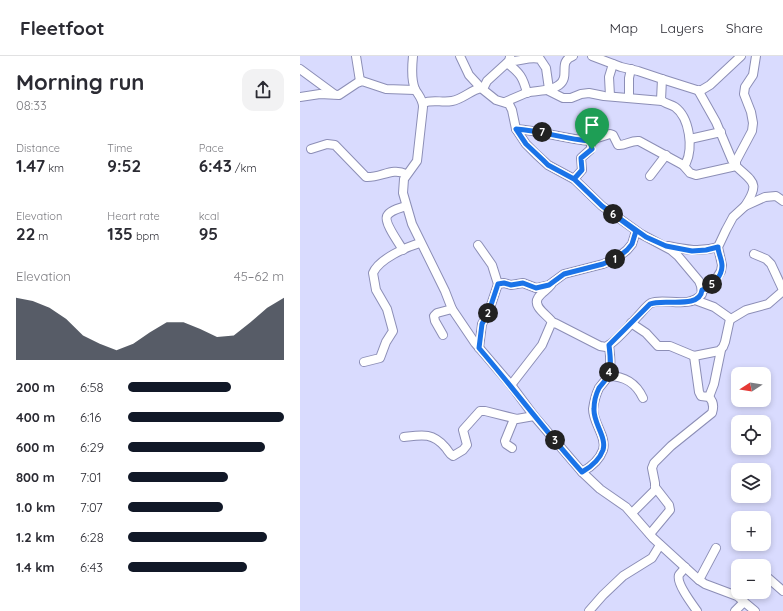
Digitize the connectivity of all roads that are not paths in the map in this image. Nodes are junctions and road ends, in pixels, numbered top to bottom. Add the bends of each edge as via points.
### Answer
1 (356, 56) edge
2 (413, 56) edge
3 (460, 56) edge
4 (573, 56) edge
5 (592, 56) edge
6 (756, 56) edge
7 (738, 57) edge
8 (509, 60) edge
9 (613, 64) junction
10 (300, 69) edge
11 (631, 69) junction
12 (662, 79) junction
13 (360, 81) junction
14 (482, 88) junction
15 (415, 90) junction
16 (548, 90) junction
17 (698, 90) junction
18 (527, 93) junction
19 (336, 96) junction
20 (610, 96) junction
21 (300, 97) edge
22 (629, 97) junction
23 (662, 101) junction
24 (505, 102) junction
25 (423, 103) junction
26 (516, 129) junction
27 (721, 132) junction
28 (690, 139) junction
29 (590, 141) junction
30 (311, 149) dead end
31 (666, 155) junction
32 (683, 165) junction
33 (736, 165) junction
34 (406, 174) junction
35 (650, 176) dead end
36 (574, 179) junction
37 (783, 201) edge
38 (406, 206) junction
39 (745, 206) junction
40 (636, 231) junction
41 (420, 243) junction
42 (478, 245) dead end
43 (666, 246) junction
44 (718, 247) junction
45 (403, 250) junction
46 (754, 254) dead end
47 (498, 284) junction
48 (552, 284) junction
49 (702, 290) junction
50 (783, 291) edge
51 (695, 300) junction
52 (452, 309) junction
53 (730, 319) junction
54 (553, 323) junction
55 (631, 323) junction
56 (443, 335) dead end
57 (609, 345) junction
58 (479, 348) junction
59 (721, 350) junction
60 (694, 356) junction
61 (364, 362) dead end
62 (608, 376) junction
63 (511, 385) junction
64 (709, 397) junction
65 (643, 398) dead end
66 (534, 416) junction
67 (514, 419) junction
68 (404, 436) dead end
69 (512, 448) dead end
70 (582, 472) junction
71 (655, 487) junction
72 (632, 512) junction
73 (650, 534) junction
74 (660, 545) junction
75 (716, 548) dead end
76 (685, 567) junction
77 (699, 580) junction
78 (771, 580) edge
79 (783, 591) edge
80 (744, 602) junction
81 (597, 607) edge
82 (589, 611) edge
83 (696, 611) edge
84 (735, 611) edge
85 (755, 611) edge

1 - 13 street
2 - 15 street
3 - 14 street via 469,75
4 - 16 street via 567,58 561,84
5 - 9 street
6 - 33 street via 753,75 744,94 751,112 753,127
7 - 17 street via 704,90
8 - 14 street
8 - 16 street via 531,56 540,59 546,68
8 - 18 street via 522,77
9 - 11 street
9 - 20 street via 609,76
10 - 19 street
11 - 12 street
11 - 22 street
12 - 17 street
12 - 23 street
13 - 15 street via 386,89
13 - 19 street via 342,95
14 - 24 street via 496,100
14 - 25 street via 454,100
15 - 25 street
16 - 18 street
16 - 20 street via 563,98 585,93
17 - 27 street
18 - 24 street
19 - 21 street via 320,94
20 - 22 street
22 - 23 street
23 - 28 street via 674,106 680,113
24 - 26 street via 510,106
25 - 34 street via 417,161
26 - 29 street
26 - 36 street via 526,144 548,165
27 - 28 street
27 - 33 street
28 - 32 street via 687,162
29 - 31 street via 610,134 618,145 639,141
29 - 36 street via 592,149 581,158 582,170
30 - 34 street via 327,144 335,145 366,177 396,171
31 - 32 street
31 - 35 street
32 - 33 street via 690,173 696,175
33 - 39 street via 753,184 751,196
34 - 38 street via 403,184
36 - 40 street via 602,206
37 - 39 street via 773,196
38 - 41 street
38 - 45 street via 393,211 386,219
39 - 44 street via 733,217
40 - 43 street
40 - 48 street via 632,244 617,258 564,274
41 - 45 street
41 - 52 street
42 - 47 street via 492,265
43 - 44 street via 692,251
43 - 49 street via 699,281
44 - 49 street via 721,271 711,287
45 - 61 street via 377,266 372,273 376,290 387,309 393,331 380,358
46 - 50 street via 771,264
47 - 48 street via 523,283 536,288
47 - 58 street via 482,324
48 - 54 street via 536,301 538,307
49 - 51 street via 702,294
50 - 53 street via 768,304 746,310
51 - 53 street via 714,307
51 - 55 street via 680,303 653,302
52 - 56 street via 434,316
52 - 58 street
53 - 59 street
54 - 57 street via 600,346
54 - 63 street via 549,326 542,345
55 - 57 street
55 - 60 street via 657,345 670,346
57 - 62 street
58 - 63 street
59 - 60 street
59 - 64 street
60 - 64 street via 699,392 701,396
62 - 65 street via 617,376 629,381 638,388
62 - 70 street via 599,389 594,409 595,420 604,444 602,452 596,462
63 - 66 street
64 - 71 street via 713,405 710,415 654,463 652,468
66 - 67 street
66 - 70 street
67 - 68 street via 480,411 463,430 466,447 453,456 430,436
67 - 69 street via 505,441
70 - 72 street via 600,489
71 - 72 street via 653,493
71 - 73 street via 670,510
72 - 73 street
73 - 74 street
74 - 76 street
74 - 81 street via 652,558 623,576
75 - 77 street
76 - 77 street
76 - 83 street via 679,575 679,580
77 - 80 street via 729,592
78 - 79 street
80 - 84 street
80 - 85 street
81 - 82 street

